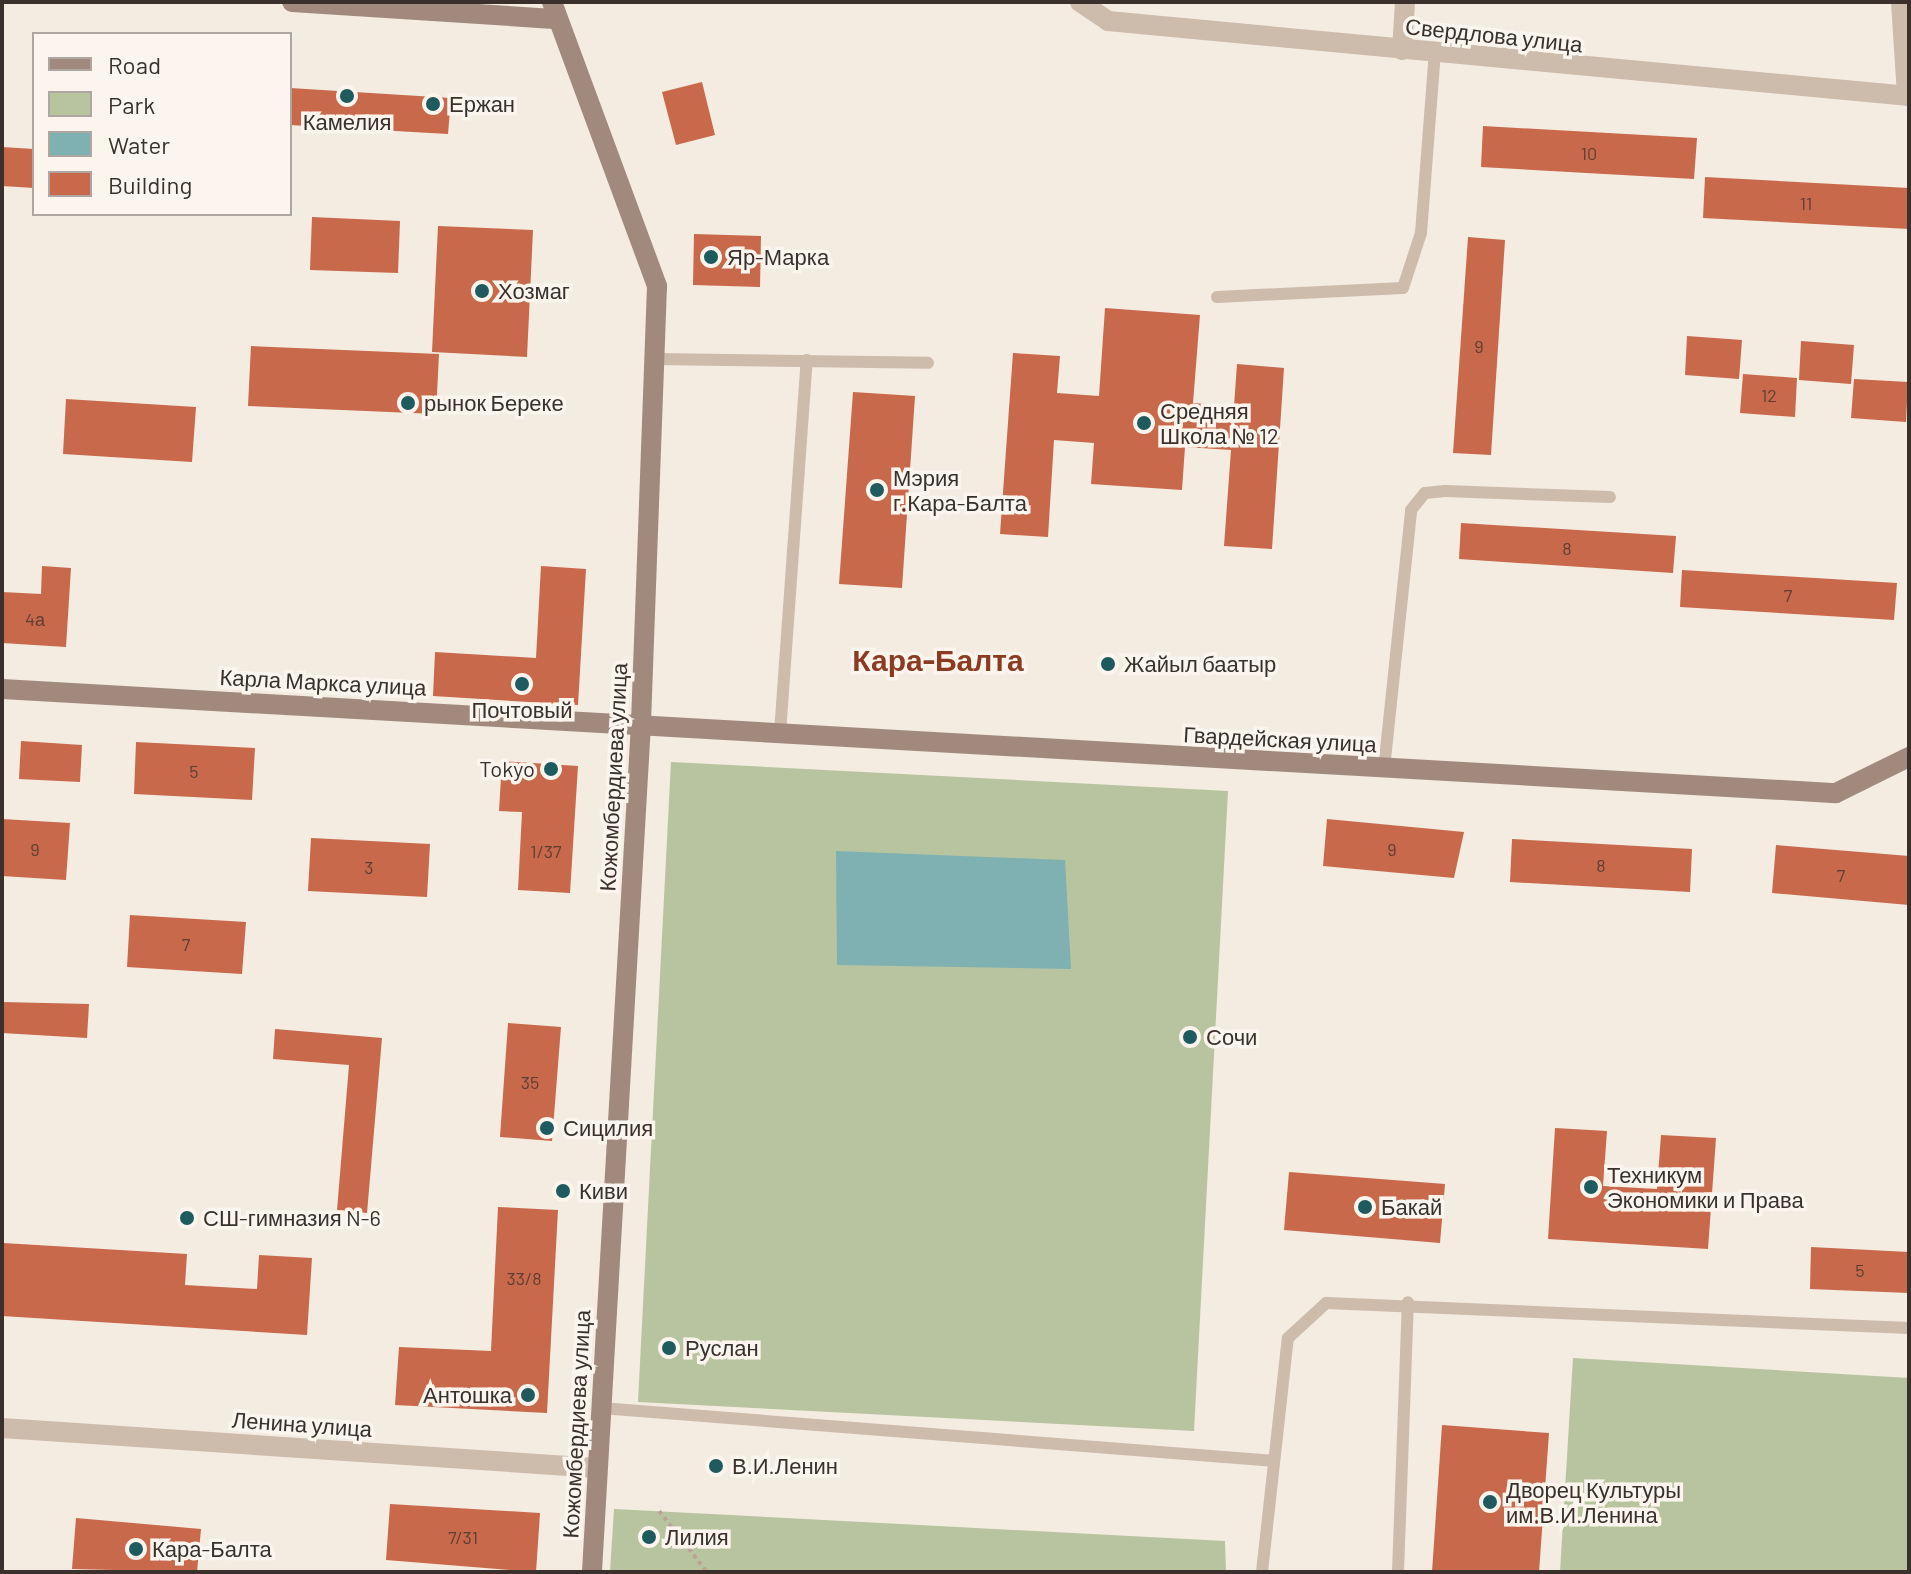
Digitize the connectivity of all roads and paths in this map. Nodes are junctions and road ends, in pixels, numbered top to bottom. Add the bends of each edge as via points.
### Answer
1 (292, 2) edge
2 (1080, 2) edge
3 (1405, 2) edge
4 (1901, 2) edge
5 (555, 10) edge
6 (1402, 50) junction
7 (1435, 53) junction
8 (1908, 96) edge
9 (1217, 297) dead end
10 (654, 359) junction
11 (807, 360) junction
12 (928, 363) dead end
13 (1610, 497) dead end
14 (2, 689) edge
15 (641, 724) junction
16 (780, 733) junction
17 (1909, 757) edge
18 (1384, 769) junction
19 (1408, 1302) junction
20 (1909, 1328) edge
21 (601, 1408) junction
22 (2, 1428) edge
23 (1274, 1461) junction
24 (598, 1468) junction
25 (659, 1511) dead end
26 (592, 1572) edge
27 (707, 1572) edge
28 (1262, 1572) edge
29 (1398, 1572) edge

1 - 5 street
2 - 6 street, Свердлова улица via 1108,21
3 - 6 street
4 - 8 street
5 - 10 street, Кожомбердиева улица via 657,286
6 - 7 street, Свердлова улица
7 - 8 street, Свердлова улица
7 - 9 lane via 1421,233 1403,288
10 - 11 lane
10 - 15 street, Кожомбердиева улица
11 - 12 lane
11 - 16 lane
13 - 18 lane via 1425,493 1411,510
14 - 15 street, Карла Маркса улица
15 - 16 street, Гвардейская улица
15 - 21 street, Кожомбердиева улица
16 - 18 street, Гвардейская улица
17 - 18 street, Гвардейская улица via 1836,793
19 - 20 lane
19 - 23 lane via 1326,1303 1304,1319 1288,1338
19 - 29 lane
21 - 23 lane
21 - 24 street, Кожомбердиева улица
22 - 24 street, Ленина улица
23 - 28 lane
24 - 26 street, Кожомбердиева улица
25 - 27 path

